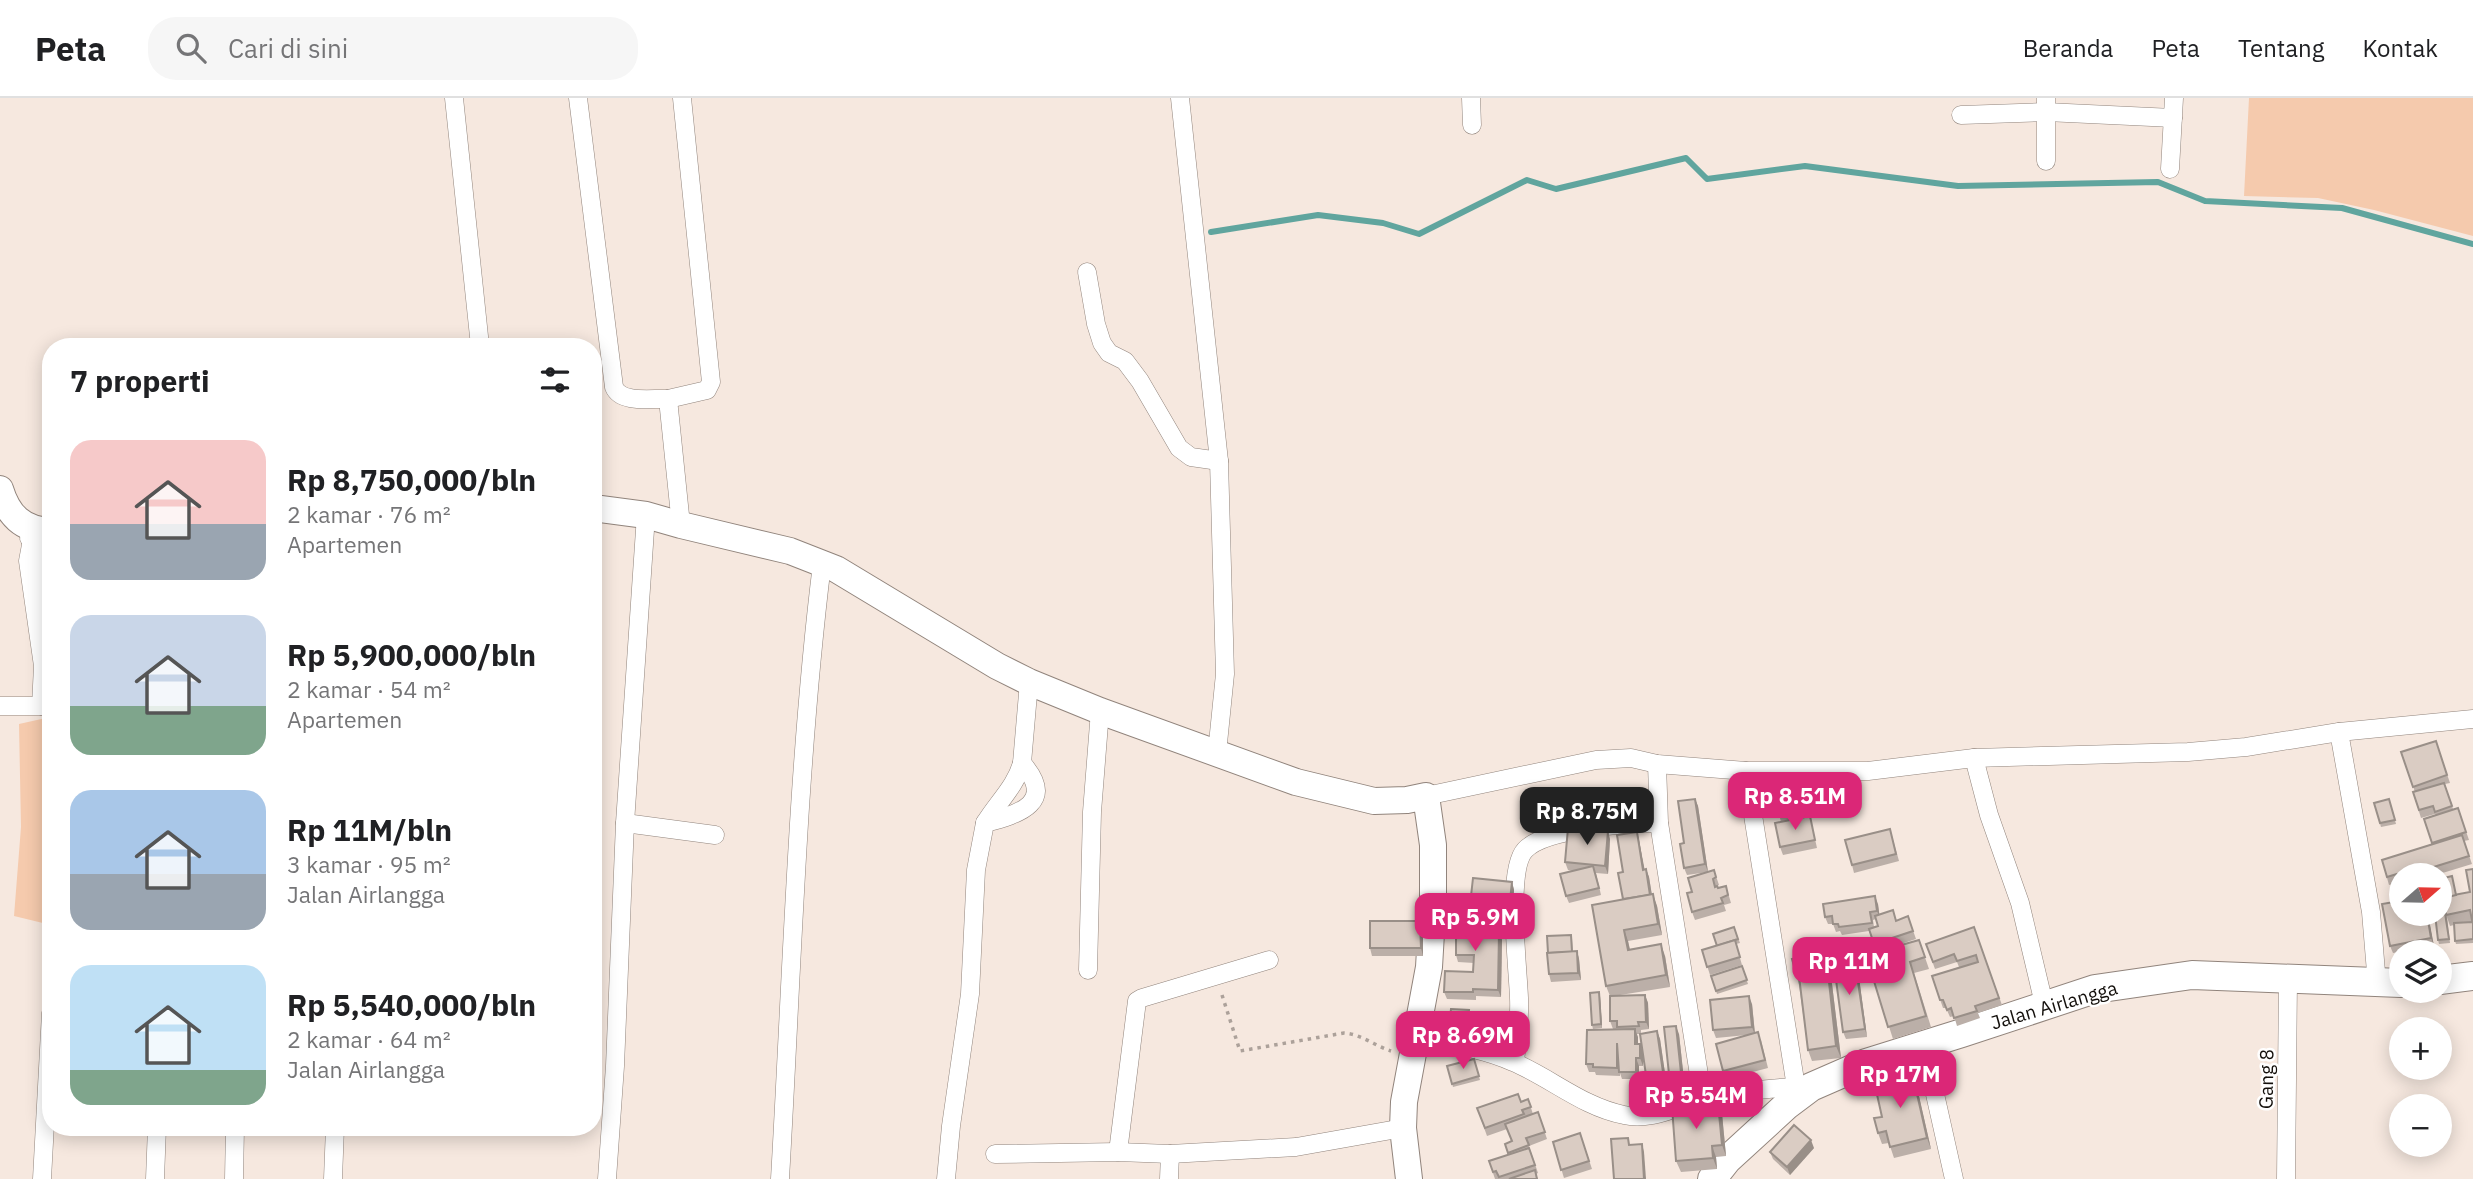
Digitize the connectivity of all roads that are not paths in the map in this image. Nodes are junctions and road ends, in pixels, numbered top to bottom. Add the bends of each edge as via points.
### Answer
1 (454, 98) edge
2 (578, 98) edge
3 (682, 98) edge
4 (1180, 98) edge
5 (1471, 98) edge
6 (2174, 98) edge
7 (2046, 105) edge
8 (1961, 115) dead end
9 (2173, 118) junction
10 (1472, 125) dead end
11 (2046, 162) dead end
12 (2170, 169) dead end
13 (1087, 272) dead end
14 (479, 338) edge
15 (668, 399) junction
16 (1219, 461) junction
17 (0, 488) edge
18 (602, 509) edge
19 (646, 515) junction
20 (681, 526) junction
21 (36, 534) edge
22 (42, 562) edge
23 (822, 564) junction
24 (42, 659) edge
25 (1029, 682) junction
26 (42, 705) edge
27 (0, 706) edge
28 (1100, 711) junction
29 (2473, 719) edge
30 (2339, 732) junction
31 (1217, 753) junction
32 (1974, 758) junction
33 (1021, 763) junction
34 (1657, 764) junction
35 (1746, 771) junction
36 (1426, 796) junction
37 (1660, 822) junction
38 (625, 823) junction
39 (985, 823) junction
40 (715, 835) dead end
41 (1269, 960) dead end
42 (1088, 970) dead end
43 (2473, 976) edge
44 (2452, 979) edge
45 (2288, 980) junction
46 (2389, 984) edge
47 (2044, 1004) junction
48 (1924, 1045) junction
49 (1414, 1047) junction
50 (1515, 1062) junction
51 (1804, 1087) junction
52 (1703, 1100) junction
53 (1403, 1128) junction
54 (44, 1136) edge
55 (157, 1136) edge
56 (235, 1136) edge
57 (335, 1136) edge
58 (1118, 1152) junction
59 (995, 1154) dead end
60 (1170, 1154) junction
61 (42, 1179) edge
62 (155, 1179) edge
63 (234, 1179) edge
64 (334, 1179) edge
65 (607, 1179) edge
66 (780, 1179) edge
67 (946, 1179) edge
68 (1169, 1179) edge
69 (1409, 1179) edge
70 (1712, 1179) edge
71 (1954, 1179) edge
72 (2286, 1179) edge

1 - 14 street
2 - 15 street via 615,390 623,397
3 - 15 street via 711,382 707,390
4 - 16 street
5 - 10 street
6 - 9 street
7 - 8 street
7 - 9 street
7 - 11 street
9 - 12 street
13 - 16 street via 1102,343 1109,353 1125,361 1140,381 1178,449 1191,457
15 - 20 street
16 - 31 street via 1225,674
17 - 21 street via 11,512
18 - 19 street
19 - 20 street
19 - 38 street
20 - 23 street via 790,551
21 - 22 street
21 - 24 street via 28,561
23 - 25 street
23 - 66 street via 803,771
25 - 28 street
25 - 33 street
26 - 27 street
28 - 31 street
28 - 42 street
29 - 30 street
30 - 32 street via 2188,752
30 - 46 street via 2371,912
31 - 36 street via 1296,782 1374,801
32 - 35 street via 1868,771
32 - 47 street via 2020,903
33 - 39 street via 1016,780
33 - 39 street via 1037,785 1034,800 1017,813
34 - 35 street
34 - 36 street via 1631,758 1596,760
34 - 37 street
35 - 51 street
36 - 49 street via 1433,845 1433,899 1429,967
37 - 50 street via 1608,824 1567,833 1536,842 1520,857 1515,883 1519,1002
37 - 52 street
38 - 40 street
38 - 65 street
39 - 67 street via 976,870 970,994
41 - 58 street via 1137,1001
43 - 44 main road
45 - 46 main road, Jalan Airlangga
45 - 47 main road, Jalan Airlangga via 2192,975 2095,989
45 - 72 street, Gang 8
47 - 48 main road, Jalan Airlangga
48 - 51 main road, Jalan Airlangga
48 - 71 street
49 - 50 street via 1477,1048
49 - 53 street
50 - 52 street via 1573,1095 1623,1115 1643,1117
51 - 52 street
51 - 70 main road, Jalan Airlangga
53 - 60 street via 1296,1147
53 - 69 street
54 - 61 street
55 - 62 street
56 - 63 street
57 - 64 street
58 - 59 street
58 - 60 street
60 - 68 street

